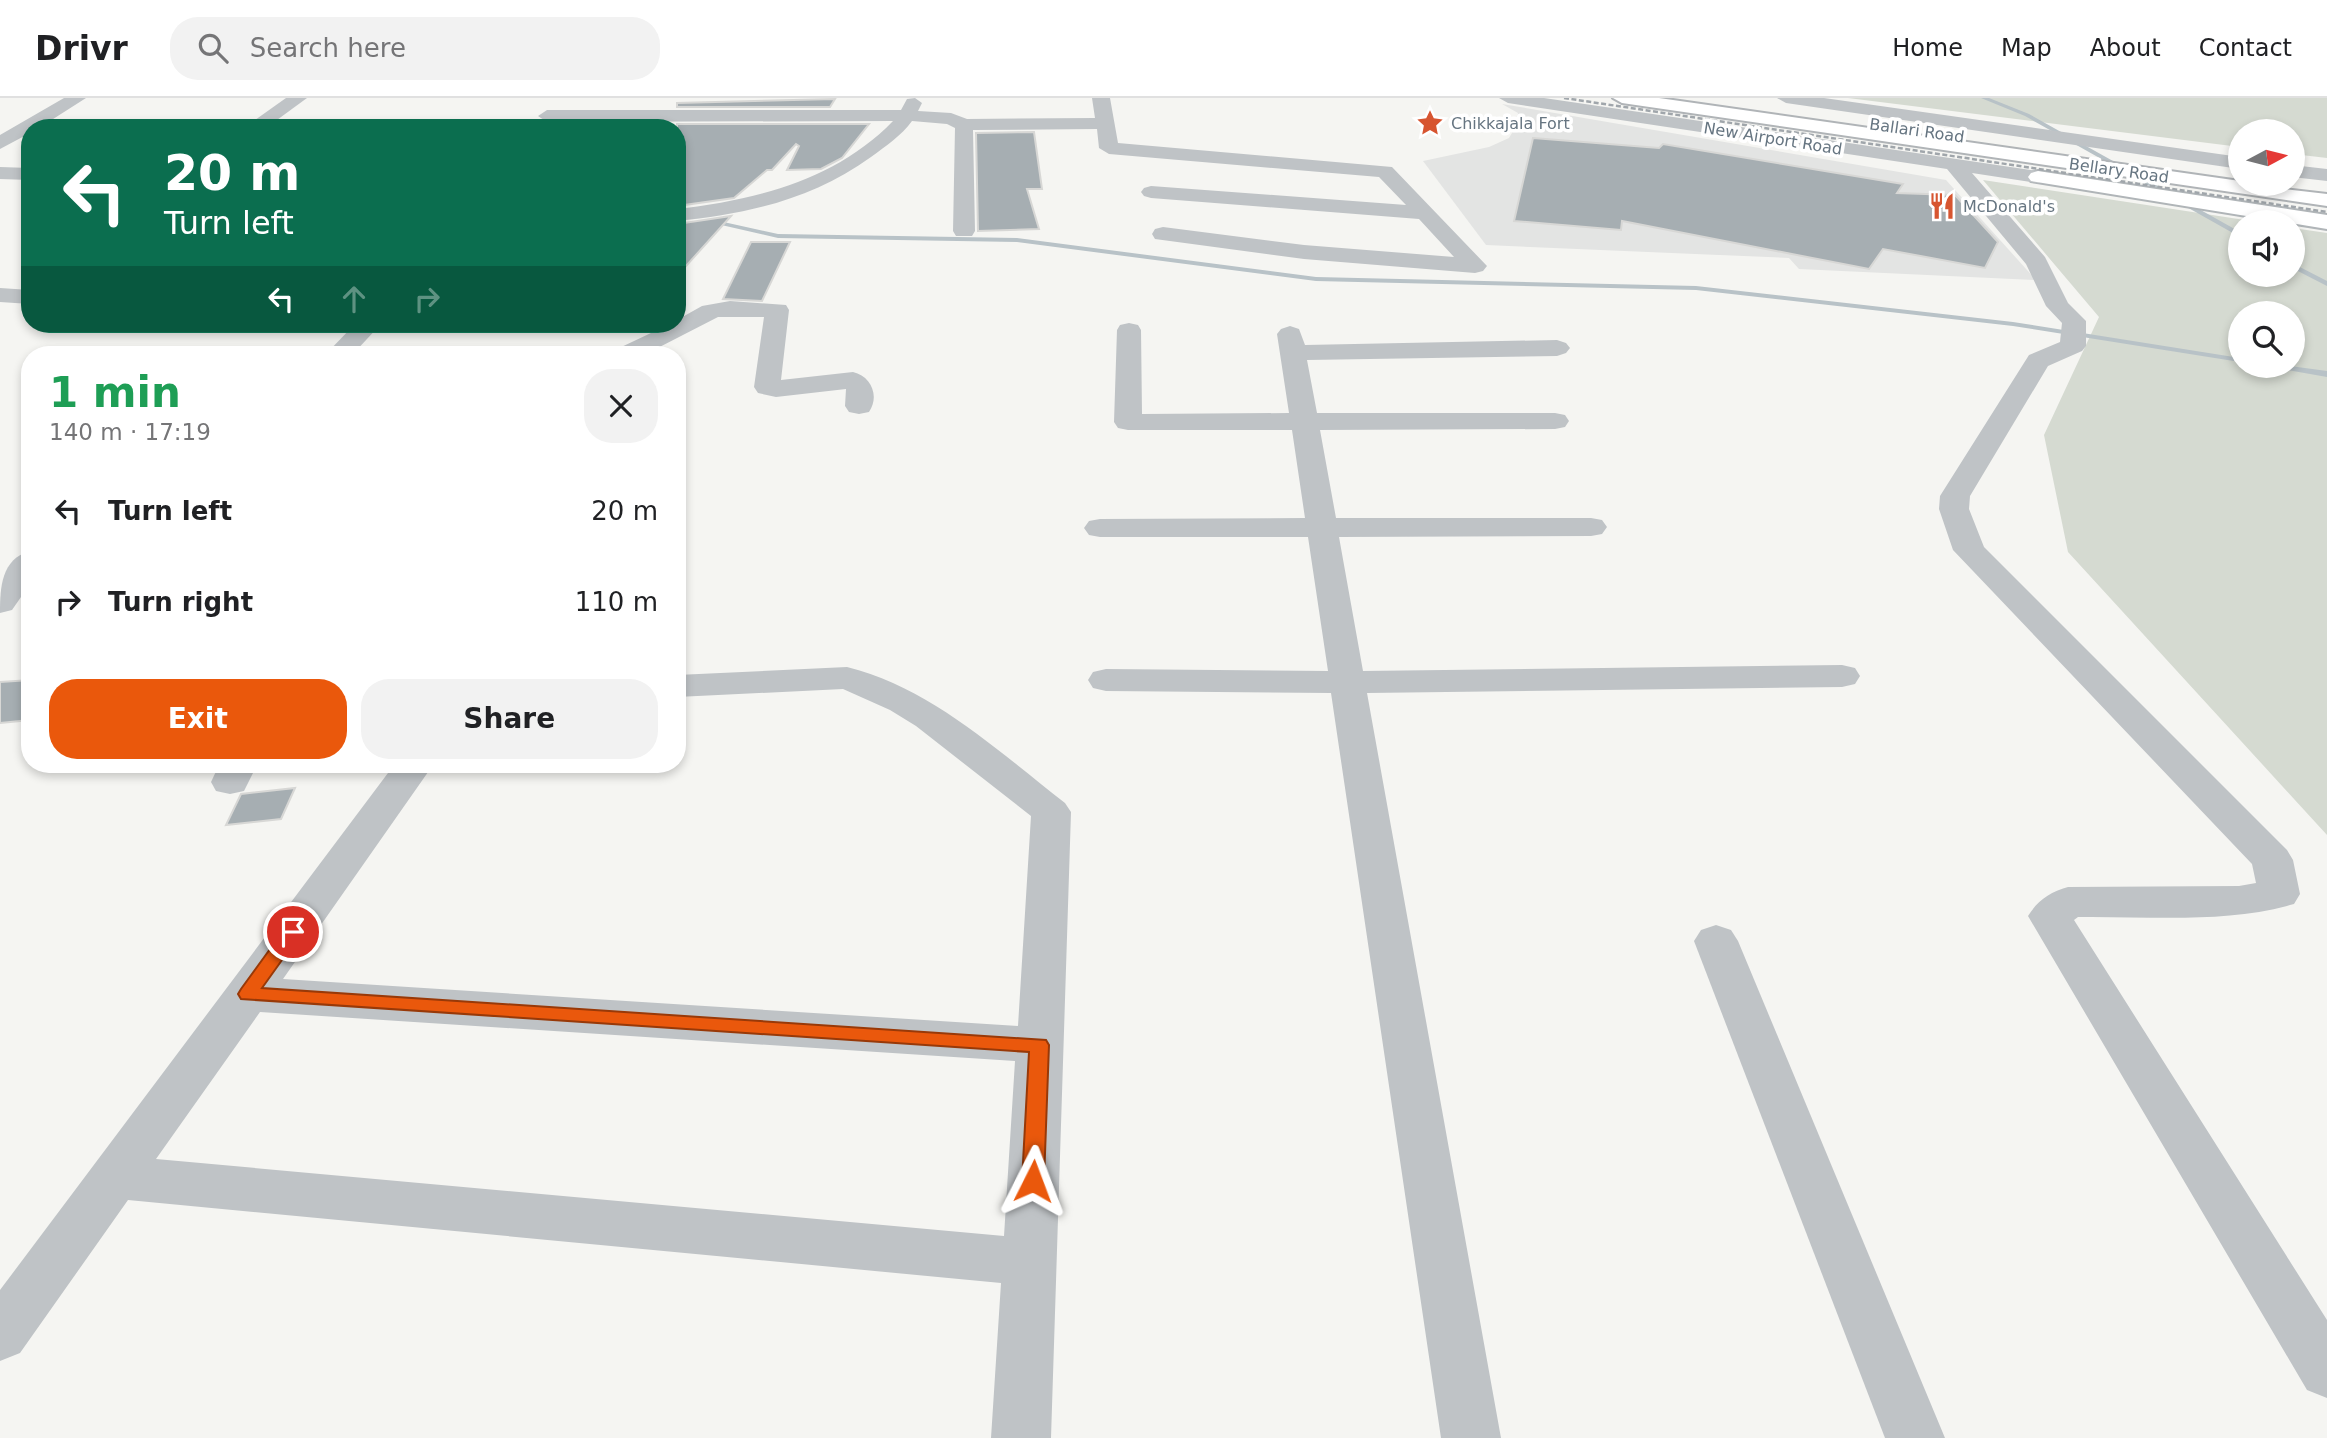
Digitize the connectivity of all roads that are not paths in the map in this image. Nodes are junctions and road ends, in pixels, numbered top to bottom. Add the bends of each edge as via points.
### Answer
1 (77, 98) edge
2 (298, 98) edge
3 (556, 98) edge
4 (1101, 98) edge
5 (1508, 98) edge
6 (1622, 98) edge
7 (1695, 98) edge
8 (1786, 98) edge
9 (911, 107) edge
10 (41, 119) edge
11 (266, 119) edge
12 (545, 119) edge
13 (617, 119) edge
14 (1106, 123) junction
15 (964, 125) junction
16 (21, 131) edge
17 (1910, 134) junction
18 (2064, 136) junction
19 (0, 143) edge
20 (2228, 161) edge
21 (2112, 163) junction
22 (1954, 165) junction
23 (2139, 167) junction
24 (2044, 169) junction
25 (2305, 172) edge
26 (0, 173) edge
27 (21, 174) edge
28 (2228, 174) edge
29 (2327, 175) edge
30 (2305, 184) edge
31 (2327, 187) edge
32 (1151, 192) dead end
33 (2327, 200) edge
34 (1425, 213) junction
35 (686, 214) edge
36 (2327, 222) edge
37 (964, 231) dead end
38 (1163, 234) dead end
39 (0, 295) edge
40 (21, 297) edge
41 (686, 304) edge
42 (710, 310) junction
43 (686, 325) edge
44 (1129, 330) dead end
45 (360, 333) edge
46 (672, 333) edge
47 (347, 346) edge
48 (644, 346) edge
49 (1557, 348) dead end
50 (859, 406) dead end
51 (1555, 421) dead end
52 (1304, 423) junction
53 (1591, 527) dead end
54 (1100, 528) dead end
55 (1322, 528) junction
56 (21, 574) edge
57 (0, 603) edge
58 (1842, 676) dead end
59 (1106, 680) dead end
60 (1347, 681) junction
61 (686, 686) edge
62 (408, 773) edge
63 (1716, 941) dead end
64 (247, 994) junction
65 (1040, 1045) junction
66 (115, 1177) junction
67 (1029, 1262) junction
68 (0, 1335) edge
69 (2327, 1371) edge
70 (1021, 1438) edge
71 (1471, 1438) edge
72 (1915, 1438) edge

1 - 10 street
2 - 11 street
3 - 12 street
4 - 14 street
5 - 22 street, New Airport Road
6 - 17 main road, Ballari Road
7 - 17 main road, Ballari Road
8 - 18 street
9 - 13 street
9 - 15 street
9 - 35 street via 895,132 818,182 772,201
14 - 15 street
14 - 34 street via 1110,148 1385,171
15 - 37 street
16 - 19 street
17 - 21 main road, Ballari Road via 2087,154
17 - 24 main road, Bellary Road
18 - 20 street
18 - 23 main road
21 - 23 main road, Bellary Road
21 - 24 main road, Bellary Road
22 - 24 street, New Airport Road
22 - 69 street via 2037,262 2058,306 2074,321 2073,346 2038,361 1955,496 1954,509 1969,550 2272,860 2279,894 2239,901 2068,902 2050,916
23 - 28 main road, Bellary Road
23 - 33 main road, Bellary Road
24 - 36 main road via 2161,196
25 - 29 street
26 - 27 street
30 - 31 main road
32 - 34 street
34 - 38 street via 1475,266
39 - 40 street
41 - 42 street
42 - 43 street
42 - 50 street via 777,310 767,387 853,380 859,386
44 - 52 street via 1128,422
45 - 47 street
46 - 48 street
49 - 52 street via 1291,344
51 - 52 street
52 - 55 street
53 - 55 street
54 - 55 street
55 - 60 street
56 - 57 street
58 - 60 street
59 - 60 street
60 - 71 street
61 - 65 street via 847,678 873,686 912,707 1051,812
62 - 64 street
63 - 72 street
64 - 65 street
64 - 66 street
65 - 67 street
66 - 67 street
66 - 68 street
67 - 70 street

